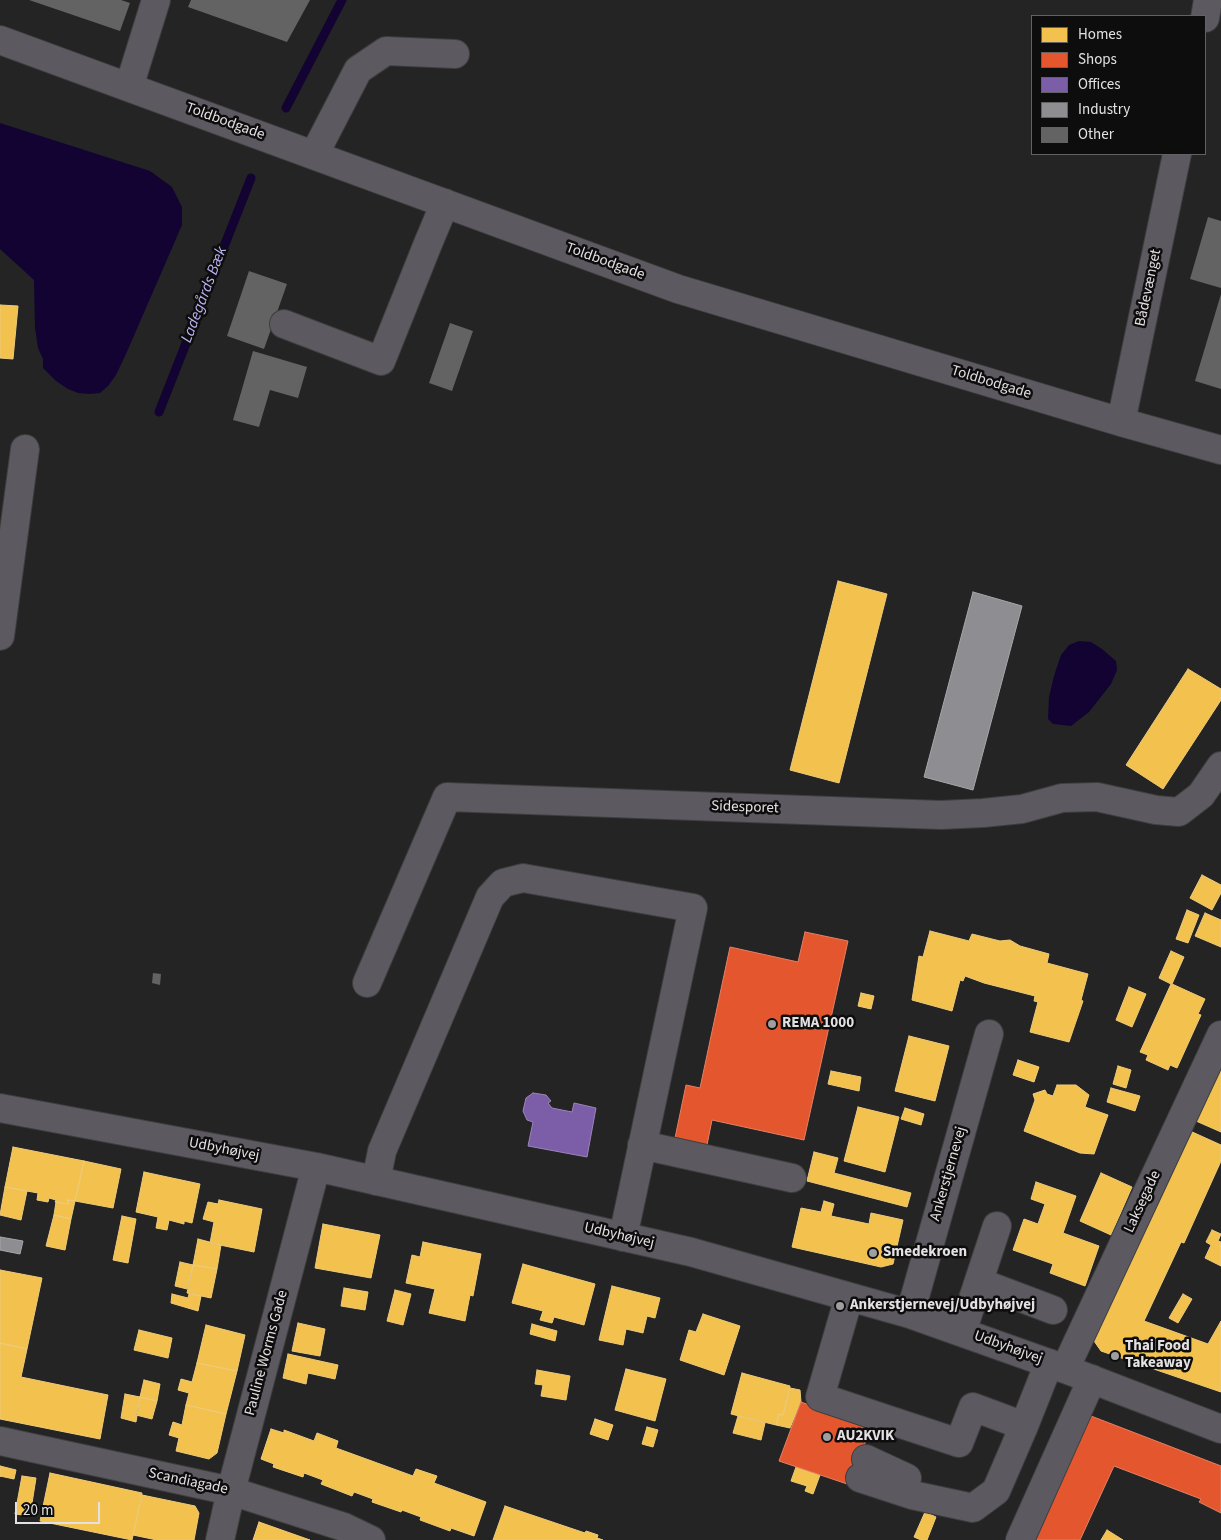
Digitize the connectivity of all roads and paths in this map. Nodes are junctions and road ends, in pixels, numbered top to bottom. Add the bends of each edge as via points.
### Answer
1 (156, 0) edge
2 (1208, 0) edge
3 (1206, 15) edge
4 (0, 40) edge
5 (455, 54) dead end
6 (129, 87) junction
7 (314, 155) junction
8 (1177, 155) edge
9 (445, 203) junction
10 (284, 324) dead end
11 (1121, 422) junction
12 (25, 450) dead end
13 (1221, 450) edge
14 (0, 636) edge
15 (1221, 766) edge
16 (367, 983) dead end
17 (989, 1034) dead end
18 (1221, 1035) edge
19 (0, 1108) edge
20 (642, 1145) junction
21 (316, 1167) junction
22 (792, 1178) dead end
23 (376, 1180) junction
24 (997, 1226) dead end
25 (622, 1237) junction
26 (979, 1282) junction
27 (849, 1297) junction
28 (1053, 1310) dead end
29 (910, 1314) junction
30 (962, 1332) junction
31 (1057, 1366) junction
32 (1092, 1379) junction
33 (1024, 1426) junction
34 (1221, 1429) edge
35 (0, 1441) edge
36 (863, 1468) dead end
37 (231, 1491) junction
38 (220, 1540) edge
39 (371, 1540) edge
40 (1020, 1540) edge

1 - 6 street
2 - 3 street
4 - 6 street, Toldbodgade
5 - 7 street via 386,51 358,70
6 - 7 street, Toldbodgade
7 - 9 street, Toldbodgade
8 - 11 street, Bådevænget
9 - 10 street via 381,361
9 - 11 street, Toldbodgade via 678,289
11 - 13 street, Toldbodgade
12 - 14 street
15 - 16 street, Sidesporet via 1201,795 1179,812 1097,797 1062,798 1022,809 941,815 447,797
17 - 29 street, Ankerstjernevej
18 - 31 street, Laksegade
19 - 21 street, Udbyhøjvej
20 - 22 street
20 - 23 street via 692,908 523,878 503,883 490,897 382,1151
20 - 25 street
21 - 23 street, Udbyhøjvej
21 - 37 street, Pauline Worms Gade
23 - 25 street, Udbyhøjvej
24 - 26 street
25 - 27 street, Udbyhøjvej via 691,1252
26 - 28 street
26 - 30 street
27 - 29 street, Udbyhøjvej
27 - 33 street via 820,1397 959,1443 973,1407
29 - 30 street, Udbyhøjvej
30 - 31 street, Udbyhøjvej
31 - 32 street, Udbyhøjvej
31 - 33 street, Laksegade
32 - 34 street, Udbyhøjvej
32 - 40 street
33 - 36 street, Laksegade via 996,1491 973,1508 927,1498 914,1481
35 - 37 street, Scandiagade
37 - 38 street, Pauline Worms Gade
37 - 39 street, Scandiagade via 344,1527

